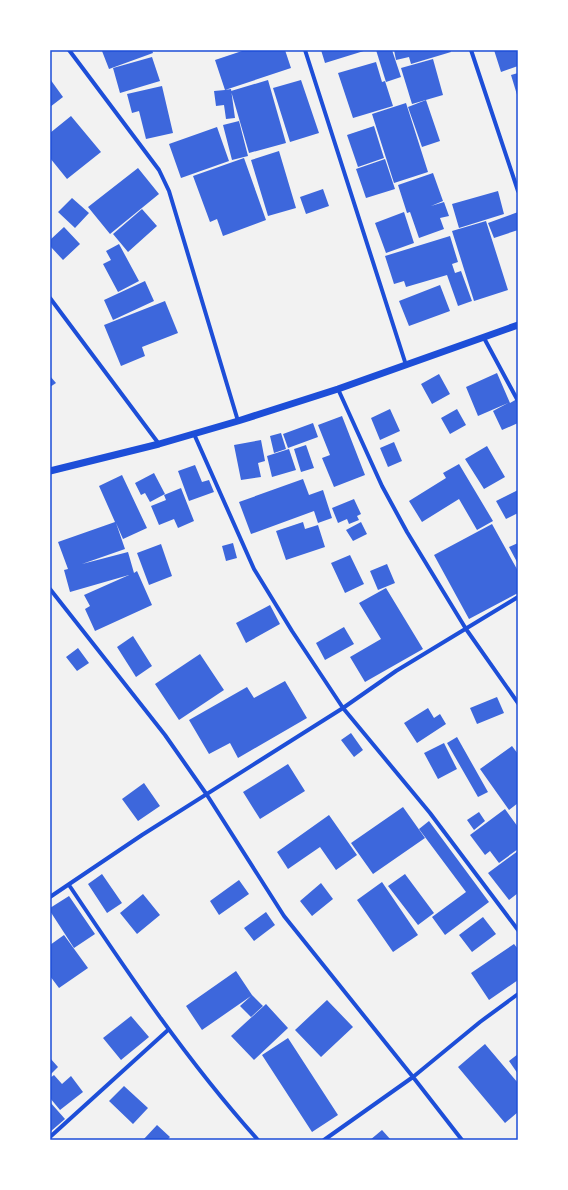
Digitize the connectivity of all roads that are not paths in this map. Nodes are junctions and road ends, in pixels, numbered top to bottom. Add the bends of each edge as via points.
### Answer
1 (69, 50) edge
2 (304, 50) edge
3 (471, 50) edge
4 (518, 191) edge
5 (50, 298) edge
6 (518, 325) edge
7 (484, 338) junction
8 (406, 365) junction
9 (338, 389) junction
10 (518, 401) edge
11 (238, 421) junction
12 (194, 434) junction
13 (159, 444) junction
14 (50, 471) edge
15 (50, 589) edge
16 (518, 597) edge
17 (466, 629) junction
18 (518, 703) edge
19 (343, 708) junction
20 (207, 795) junction
21 (69, 885) junction
22 (50, 897) edge
23 (518, 930) edge
24 (518, 994) edge
25 (168, 1030) junction
26 (413, 1077) junction
27 (50, 1137) edge
28 (258, 1140) edge
29 (324, 1140) edge
30 (462, 1140) edge

1 - 11 street via 159,170 169,191
2 - 8 street
3 - 4 street
5 - 13 street
6 - 7 street
7 - 8 street
7 - 10 street
8 - 9 street
9 - 11 street
9 - 17 street via 382,486
11 - 12 street
12 - 13 street
12 - 19 street via 254,569
13 - 14 street
15 - 20 street via 165,735
16 - 17 street
17 - 18 street
17 - 19 street via 396,671
19 - 20 street
19 - 23 street via 430,813
20 - 21 street
20 - 26 street via 284,916
21 - 22 street
21 - 25 street
24 - 26 street
25 - 27 street
25 - 28 street
26 - 29 street
26 - 30 street

